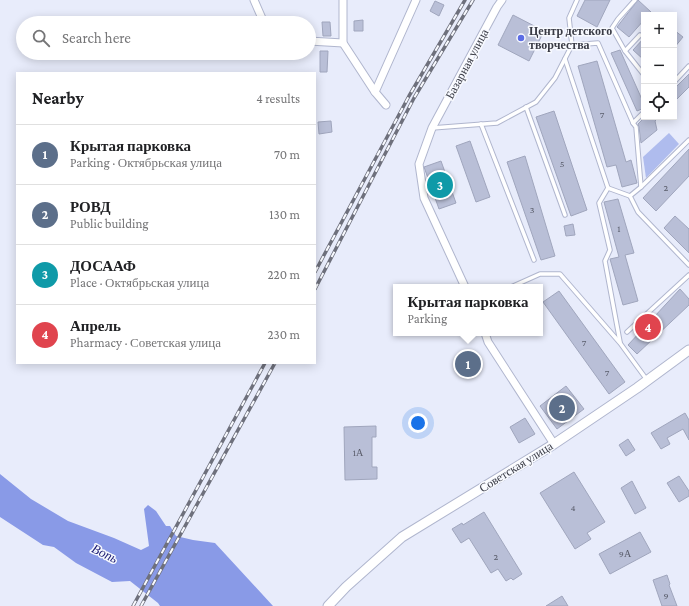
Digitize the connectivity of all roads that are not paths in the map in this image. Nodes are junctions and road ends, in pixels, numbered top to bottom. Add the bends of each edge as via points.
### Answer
1 (254, 0) edge
2 (343, 0) edge
3 (416, 0) edge
4 (502, 0) edge
5 (577, 0) edge
6 (635, 0) edge
7 (261, 16) edge
8 (640, 35) dead end
9 (316, 41) edge
10 (343, 42) junction
11 (572, 45) junction
12 (625, 52) junction
13 (565, 59) junction
14 (689, 66) edge
15 (641, 71) edge
16 (677, 79) edge
17 (375, 92) junction
18 (386, 105) dead end
19 (526, 107) junction
20 (641, 115) edge
21 (633, 123) junction
22 (481, 124) junction
23 (432, 128) junction
24 (689, 140) edge
25 (641, 187) junction
26 (608, 188) junction
27 (630, 196) junction
28 (565, 215) dead end
29 (534, 260) dead end
30 (689, 265) edge
31 (689, 275) edge
32 (465, 284) edge
33 (518, 284) edge
34 (627, 332) dead end
35 (485, 336) edge
36 (620, 343) junction
37 (689, 350) edge
38 (647, 381) junction
39 (554, 444) junction
40 (328, 606) edge

1 - 7 street
2 - 10 street
3 - 17 street
4 - 23 street, Базарная улица
5 - 11 lane via 569,18
6 - 12 lane via 612,28
8 - 12 lane
9 - 10 street
10 - 17 street
11 - 13 lane
11 - 21 lane via 598,43
12 - 15 lane
13 - 19 lane via 555,78 536,102
13 - 26 lane
14 - 16 lane
17 - 18 street
19 - 22 lane via 497,123
19 - 28 lane
20 - 21 lane
21 - 25 lane via 636,127
22 - 23 lane
22 - 29 lane
23 - 32 street, Базарная улица via 419,164 424,198
24 - 25 lane
25 - 27 lane
26 - 27 lane
26 - 36 lane via 599,203 610,250 605,261
27 - 30 lane via 638,212
31 - 34 lane
33 - 36 lane via 540,274 560,274
35 - 39 street
36 - 38 lane
37 - 38 street, Советская улица
38 - 39 street, Советская улица
39 - 40 street, Советская улица via 402,537

